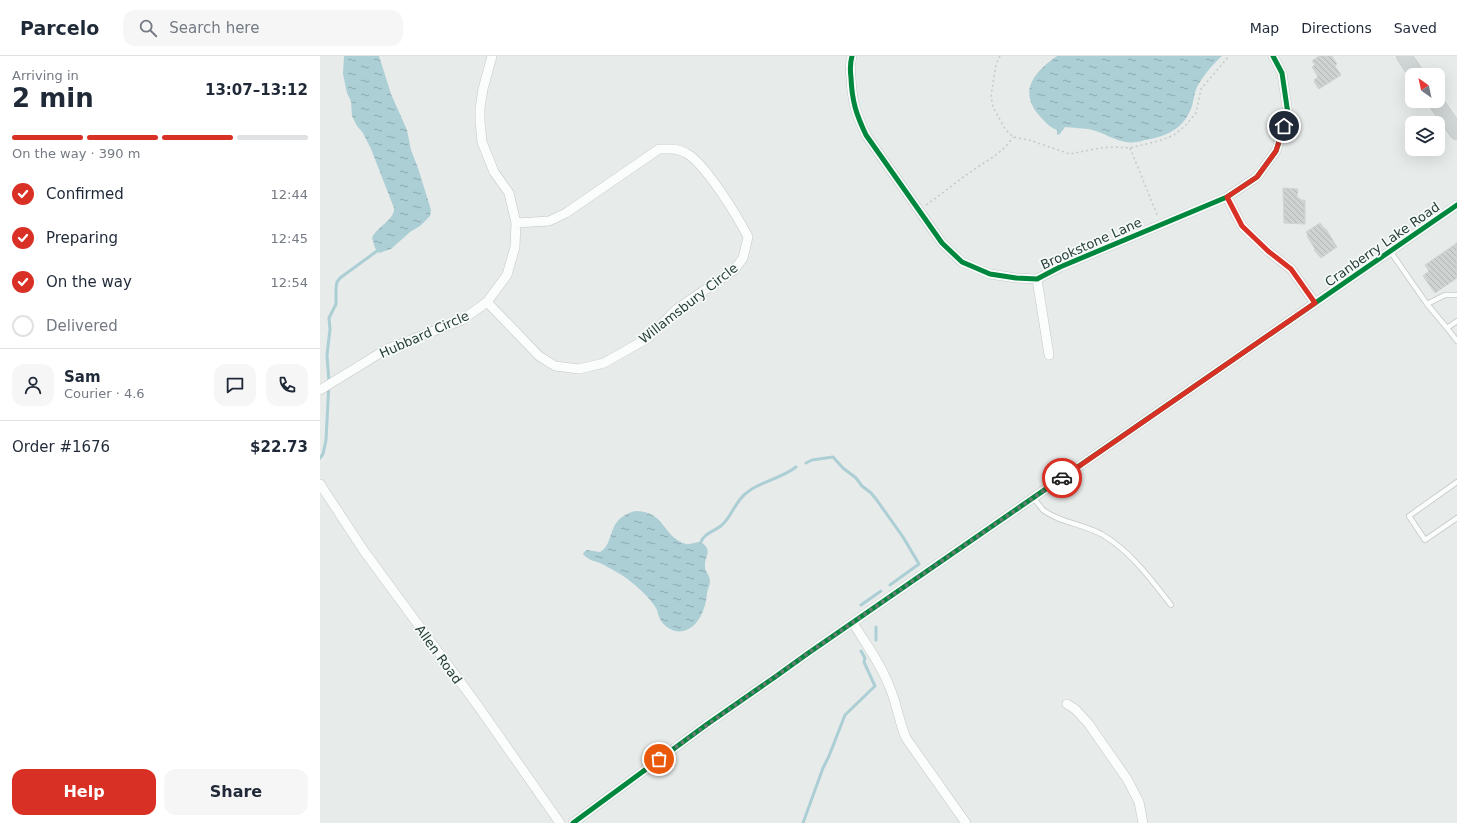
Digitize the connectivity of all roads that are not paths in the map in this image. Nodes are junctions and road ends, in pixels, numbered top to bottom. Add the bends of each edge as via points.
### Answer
1 (492, 56) edge
2 (852, 56) edge
3 (1273, 56) edge
4 (1404, 56) edge
5 (1412, 68) edge
6 (1440, 108) edge
7 (1457, 132) edge
8 (1227, 197) junction
9 (1457, 205) edge
10 (516, 223) junction
11 (1390, 251) junction
12 (1037, 279) junction
13 (1457, 295) edge
14 (487, 302) junction
15 (1315, 303) junction
16 (1427, 304) junction
17 (1457, 321) edge
18 (1447, 328) junction
19 (1457, 341) edge
20 (1049, 355) dead end
21 (320, 390) edge
22 (1457, 482) edge
23 (320, 484) edge
24 (1033, 498) junction
25 (1457, 518) edge
26 (1172, 605) dead end
27 (852, 623) junction
28 (1067, 704) dead end
29 (560, 823) edge
30 (573, 823) edge
31 (966, 823) edge
32 (1144, 823) edge

1 - 10 street, Hubbard Circle via 480,108 482,142 494,172 509,193
2 - 12 street, Brookstone Lane via 852,96 866,135 942,243 962,262 990,274
3 - 8 street, Brookstone Lane via 1282,73 1288,114 1276,151 1257,177
4 - 5 main road
6 - 7 main road
8 - 12 street, Brookstone Lane
8 - 15 street via 1242,226 1291,269
9 - 11 street, Cranberry Lake Road
10 - 14 street, Hubbard Circle via 515,247 507,275
10 - 14 street, Willamsbury Circle via 549,221 566,213 659,149 675,148 698,162 748,237 743,258 734,270 677,309 648,338 604,364 579,370 555,366 539,356
11 - 15 street, Cranberry Lake Road
11 - 16 lane
12 - 20 street
13 - 16 lane via 1446,295
14 - 21 street, Hubbard Circle via 462,320 385,350
15 - 24 street, Cranberry Lake Road
16 - 18 lane
17 - 18 lane
18 - 19 lane
22 - 25 lane via 1409,516 1425,540
23 - 29 street, Allen Road via 364,551
24 - 26 lane via 1052,516 1094,531 1115,544 1145,571
24 - 27 street, Cranberry Lake Road
27 - 30 street, Cranberry Lake Road via 706,725
27 - 31 street via 881,666 906,738
28 - 32 street via 1088,723 1127,779 1139,802

